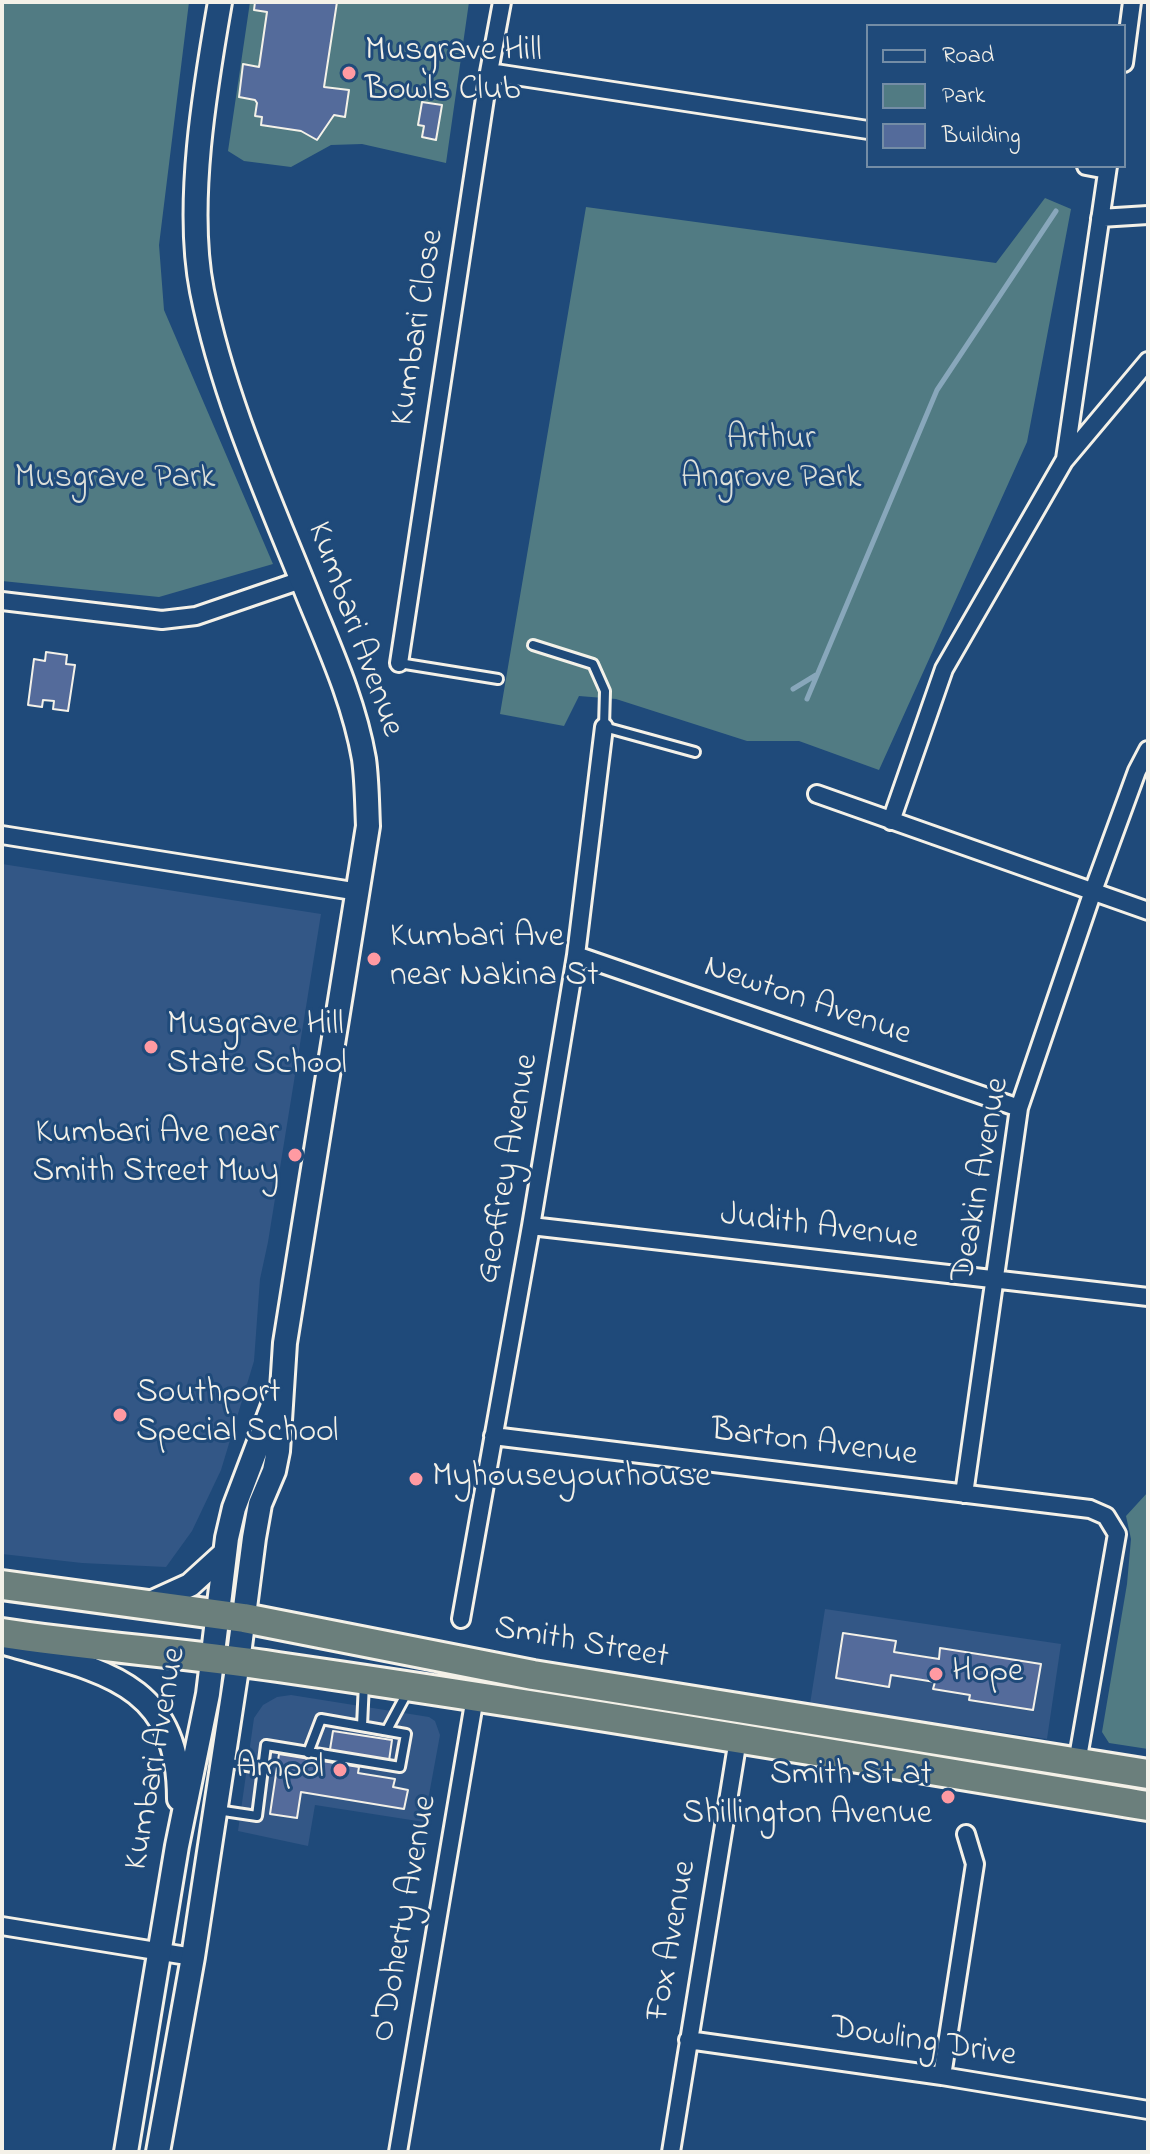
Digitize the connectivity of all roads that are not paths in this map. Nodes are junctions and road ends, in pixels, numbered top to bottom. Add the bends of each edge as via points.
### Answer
1 (220, 2) edge
2 (502, 2) edge
3 (1133, 5) edge
4 (1126, 50) edge
5 (489, 72) junction
6 (866, 130) edge
7 (1108, 168) edge
8 (1148, 215) edge
9 (1100, 218) junction
10 (1148, 361) edge
11 (1064, 461) junction
12 (301, 580) junction
13 (2, 601) edge
14 (533, 645) dead end
15 (399, 663) joint
16 (498, 679) dead end
17 (604, 727) junction
18 (1148, 750) edge
19 (695, 752) dead end
20 (817, 794) dead end
21 (891, 821) junction
22 (2, 835) edge
23 (1093, 891) junction
24 (359, 892) junction
25 (1148, 911) edge
26 (576, 955) junction
27 (1019, 1108) junction
28 (531, 1226) junction
29 (995, 1279) junction
30 (1148, 1297) edge
31 (281, 1384) junction
32 (493, 1436) junction
33 (964, 1494) junction
34 (224, 1554) junction
35 (2, 1585) edge
36 (145, 1606) junction
37 (216, 1614) junction
38 (244, 1618) junction
39 (461, 1619) dead end
40 (2, 1633) edge
41 (2, 1642) edge
42 (225, 1661) junction
43 (364, 1680) junction
44 (410, 1687) junction
45 (475, 1697) junction
46 (362, 1726) junction
47 (387, 1730) junction
48 (738, 1739) junction
49 (308, 1753) junction
50 (223, 1762) junction
51 (1077, 1763) junction
52 (264, 1769) junction
53 (1148, 1774) edge
54 (1148, 1806) edge
55 (215, 1810) junction
56 (179, 1833) junction
57 (966, 1834) dead end
58 (2, 1926) edge
59 (159, 1951) junction
60 (193, 1957) junction
61 (688, 2040) junction
62 (942, 2076) junction
63 (1148, 2110) edge
64 (126, 2152) edge
65 (158, 2152) edge
66 (398, 2152) edge
67 (671, 2152) edge

1 - 12 main road, Kumbari Avenue via 196,192 201,288 225,383
2 - 5 street, Kumbari Close
3 - 4 street
5 - 6 street
5 - 15 street, Kumbari Close
7 - 9 street
8 - 9 street
9 - 11 street
10 - 11 street
11 - 21 street via 944,669
12 - 13 street via 196,616 162,620
12 - 24 main road, Kumbari Avenue via 351,704 364,760 368,826
14 - 17 lane via 593,664 605,691
15 - 16 lane
17 - 19 lane
17 - 26 street, Geoffrey Avenue
18 - 23 street, Deakin Avenue
20 - 21 street
21 - 23 street
22 - 24 street
23 - 25 street
23 - 27 street, Deakin Avenue
24 - 31 main road, Kumbari Avenue
26 - 27 street, Newton Avenue
26 - 28 street, Geoffrey Avenue
27 - 29 street, Deakin Avenue
28 - 29 street, Judith Avenue
28 - 32 street, Geoffrey Avenue
29 - 30 street, Judith Avenue
29 - 33 street, Deakin Avenue
31 - 34 main road, Kumbari Avenue via 234,1508
31 - 38 main road, Kumbari Avenue via 278,1451 260,1504
32 - 33 street, Barton Avenue
32 - 39 street, Geoffrey Avenue
33 - 51 street, Barton Avenue via 1090,1509 1106,1516 1117,1534
34 - 36 main road via 190,1585
34 - 37 main road, Kumbari Avenue
35 - 36 highway, Smith Street
36 - 37 highway, Smith Street
37 - 38 highway, Smith Street
37 - 42 main road, Kumbari Avenue
38 - 42 main road, Kumbari Avenue
38 - 51 highway, Smith Street via 520,1672
40 - 42 highway, Smith Street
41 - 56 main road via 106,1674 150,1706 175,1756
42 - 43 highway, Smith Street
42 - 50 main road, Kumbari Avenue
42 - 56 main road, Kumbari Avenue
43 - 44 highway, Smith Street
43 - 46 lane
44 - 45 highway, Smith Street
44 - 47 lane
45 - 48 highway, Smith Street
45 - 66 street, O'Doherty Avenue
46 - 47 lane
46 - 49 lane via 321,1719
47 - 49 lane via 406,1734 400,1767
48 - 54 highway, Smith Street
48 - 61 street, Fox Avenue
49 - 52 lane via 266,1745
50 - 52 lane
50 - 55 main road, Kumbari Avenue
51 - 53 highway, Smith Street
52 - 55 lane via 257,1816
55 - 60 main road, Kumbari Avenue
56 - 59 main road, Kumbari Avenue
57 - 62 street via 975,1864
58 - 59 street
59 - 60 street
59 - 64 main road, Kumbari Avenue
60 - 65 main road, Kumbari Avenue
61 - 62 street, Dowling Drive
61 - 67 street, Fox Avenue
62 - 63 street, Dowling Drive

